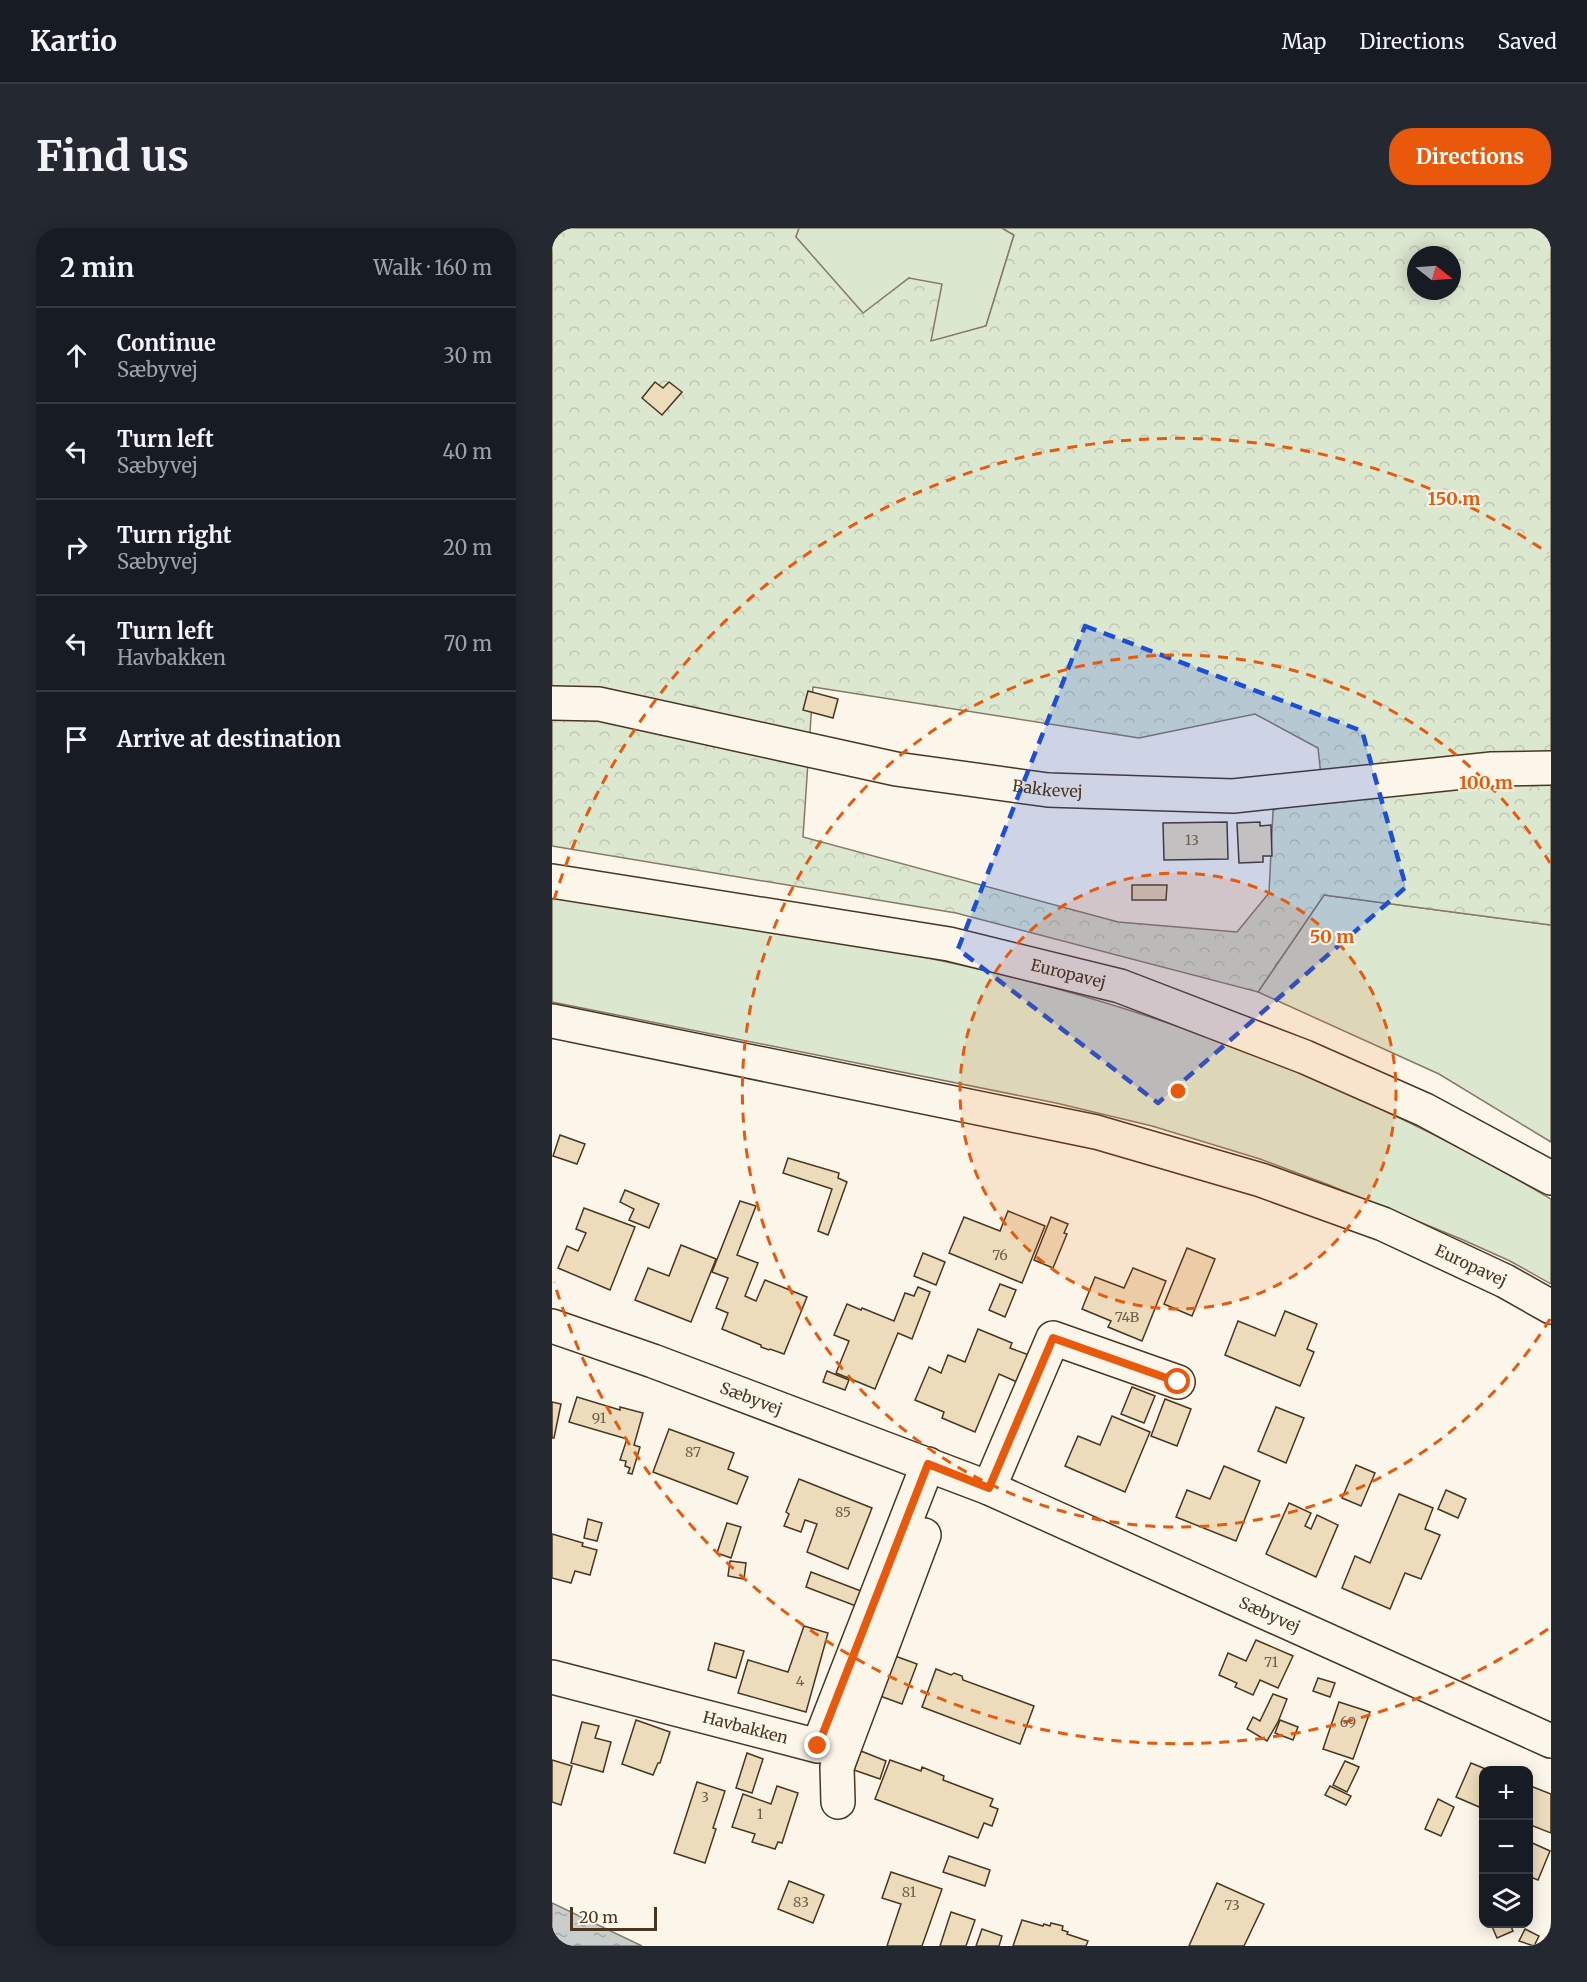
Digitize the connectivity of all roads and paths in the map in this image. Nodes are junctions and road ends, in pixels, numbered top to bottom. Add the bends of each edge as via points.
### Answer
1 (552, 703) edge
2 (1551, 768) edge
3 (552, 881) edge
4 (552, 1021) edge
5 (1551, 1178) edge
6 (1551, 1307) edge
7 (552, 1326) edge
8 (1178, 1382) dead end
9 (938, 1468) junction
10 (989, 1488) junction
11 (552, 1677) edge
12 (1551, 1741) edge
13 (838, 1802) dead end

1 - 2 street, Bakkevej via 599,704 896,769 1048,790 1233,796 1492,769
3 - 5 street, Europavej via 949,944 1120,986 1305,1057 1425,1110
4 - 6 street, Europavej via 1118,1138 1261,1179 1383,1224
7 - 9 street, Sæbyvej
8 - 10 street via 1053,1338
9 - 10 street, Sæbyvej
9 - 11 street, Havbakken via 818,1746
9 - 13 street via 837,1767
10 - 12 street, Sæbyvej

